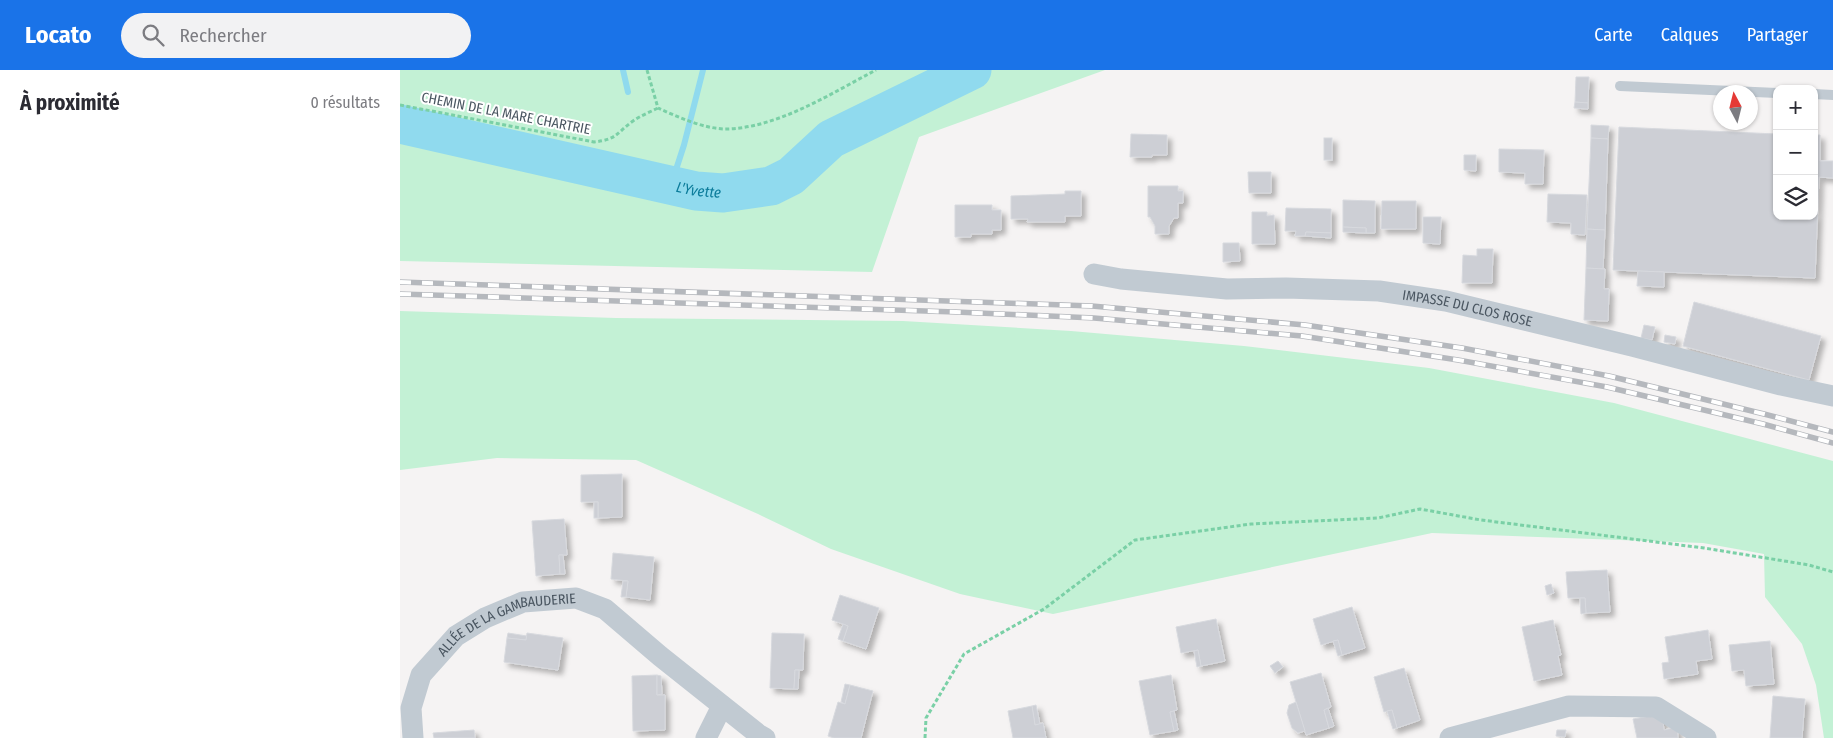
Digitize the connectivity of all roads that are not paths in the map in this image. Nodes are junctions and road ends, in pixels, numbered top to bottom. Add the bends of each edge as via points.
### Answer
1 (1620, 86) dead end
2 (1773, 93) edge
3 (1818, 94) edge
4 (1833, 95) edge
5 (1094, 274) dead end
6 (1833, 396) edge
7 (722, 706) junction
8 (413, 738) edge
9 (706, 738) edge
10 (765, 738) edge
11 (1450, 738) edge
12 (1706, 738) edge

1 - 2 lane
3 - 4 lane
5 - 6 street, IMPASSE DU CLOS ROSE via 1227,289 1379,291 1446,301
7 - 8 street, ALLÉE DE LA GAMBAUDERIE via 605,609 576,598 523,602 485,618 456,636 421,675 411,708
7 - 9 street
7 - 10 street, ALLÉE DE LA GAMBAUDERIE
11 - 12 street via 1569,706 1656,707

